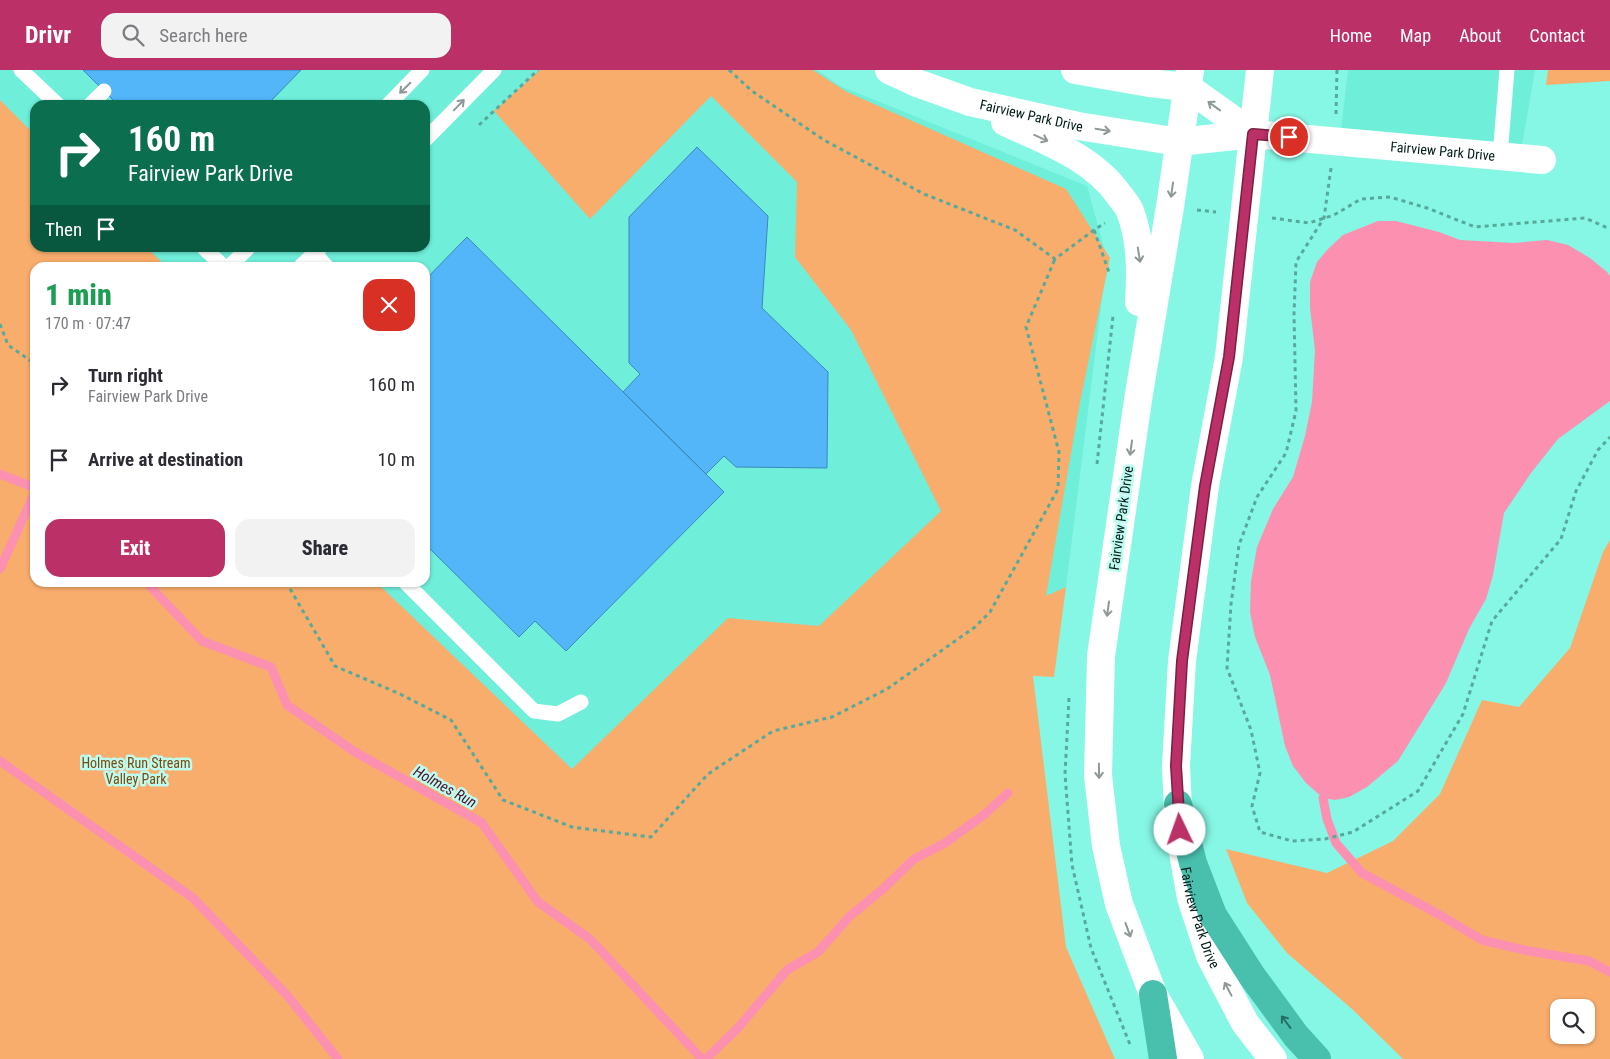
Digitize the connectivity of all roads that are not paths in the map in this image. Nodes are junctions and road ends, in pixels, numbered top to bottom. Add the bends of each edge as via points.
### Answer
1 (21, 70) edge
2 (422, 70) edge
3 (494, 70) edge
4 (889, 70) edge
5 (1075, 70) edge
6 (1260, 70) edge
7 (1507, 70) edge
8 (1188, 78) edge
9 (104, 91) dead end
10 (949, 95) junction
11 (53, 100) edge
12 (95, 100) edge
13 (393, 100) edge
14 (1253, 134) junction
15 (430, 135) edge
16 (1179, 142) junction
17 (1500, 156) junction
18 (1542, 160) dead end
19 (208, 252) edge
20 (244, 252) edge
21 (315, 252) edge
22 (219, 262) edge
23 (233, 262) edge
24 (305, 262) edge
25 (1138, 400) junction
26 (409, 587) edge
27 (581, 702) dead end
28 (1178, 804) junction
29 (1153, 994) junction
30 (1163, 1059) edge
31 (1190, 1059) edge
32 (1273, 1059) edge
33 (1317, 1059) edge

1 - 11 lane
2 -> 13 lane
15 -> 3 lane
4 - 10 street, Fairview Park Drive
5 - 8 street, Fairview Park Drive via 1149,83
6 - 14 street, Fairview Park Drive
7 - 17 lane
14 -> 8 street, Fairview Park Drive
8 - 16 street, Fairview Park Drive
9 - 12 lane
10 -> 16 street, Fairview Park Drive via 1044,119
10 -> 25 street via 1078,158 1098,172 1130,210 1141,270
14 - 16 street, Fairview Park Drive
14 - 17 street, Fairview Park Drive
14 - 28 street, Fairview Park Drive via 1229,357 1205,486 1182,661 1176,766
16 -> 25 street, Fairview Park Drive
17 - 18 street, Fairview Park Drive
19 - 22 lane
20 - 23 lane
21 - 24 lane
25 -> 29 street, Fairview Park Drive via 1101,656 1098,775 1106,846 1119,904
26 - 27 lane via 534,711 558,714
32 -> 28 street, Fairview Park Drive via 1245,1023 1210,956 1190,898
33 -> 28 highway via 1252,976 1213,915 1193,863
29 - 30 highway
29 - 31 street, Fairview Park Drive

